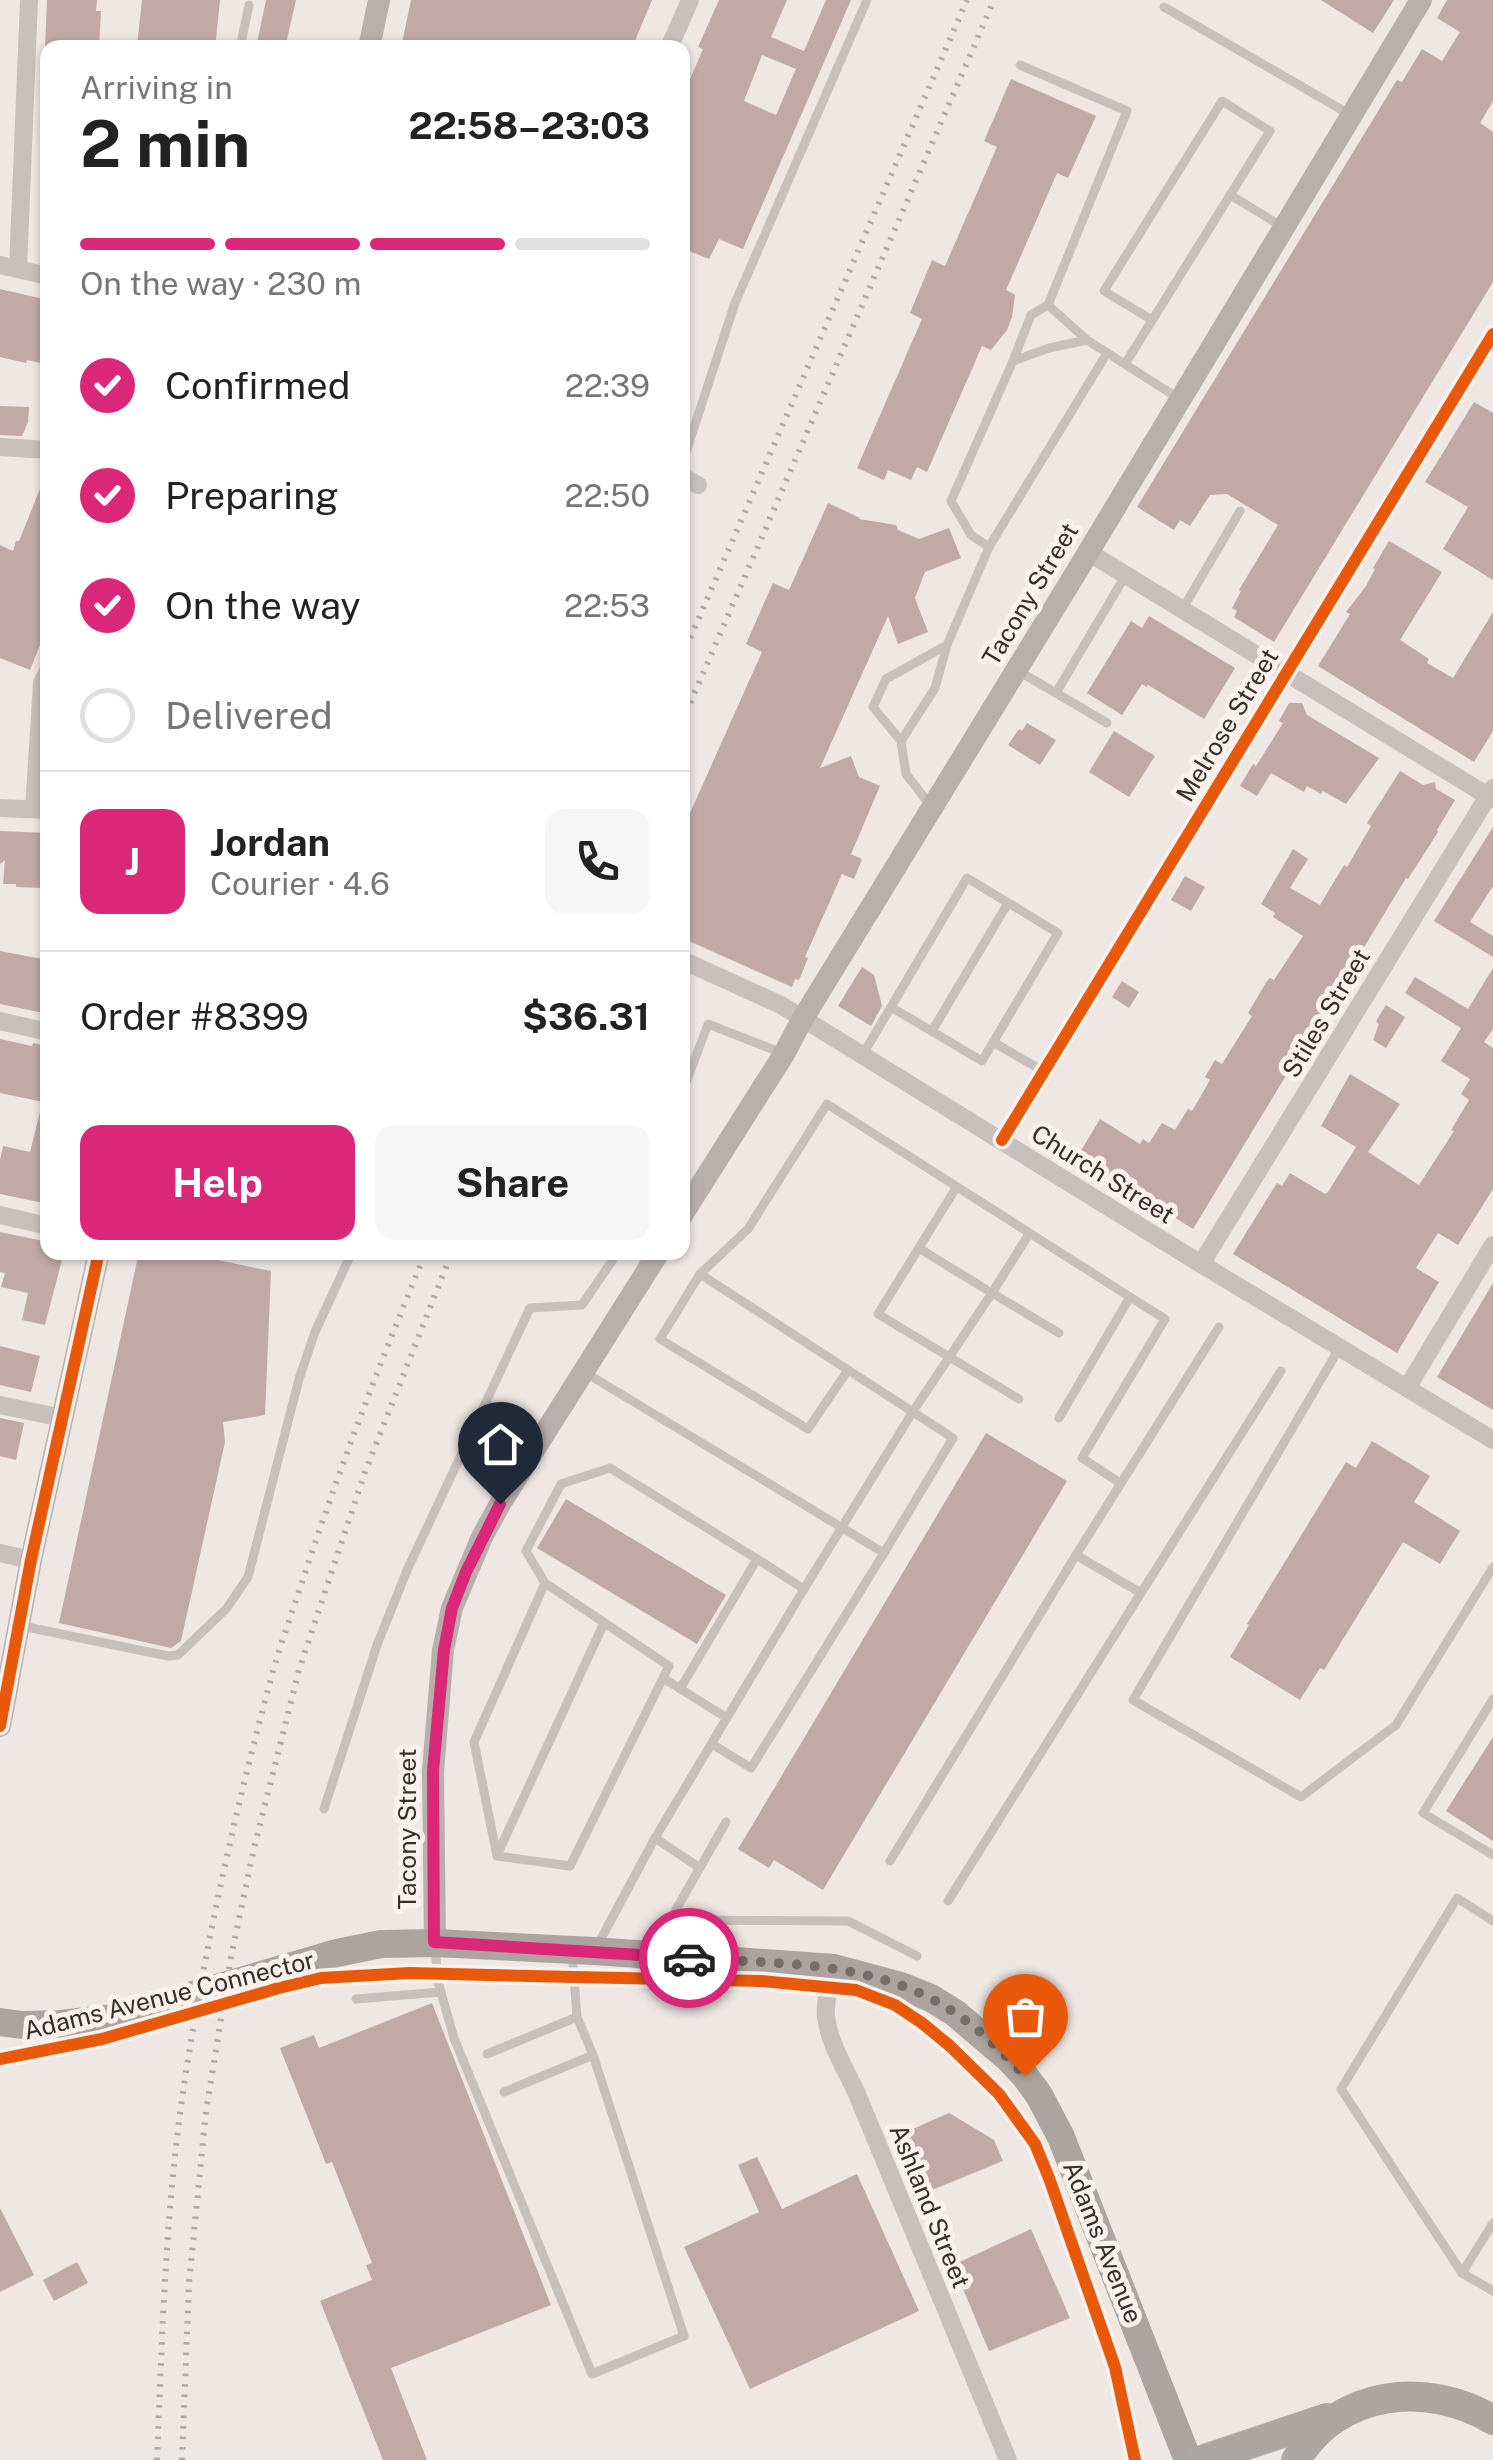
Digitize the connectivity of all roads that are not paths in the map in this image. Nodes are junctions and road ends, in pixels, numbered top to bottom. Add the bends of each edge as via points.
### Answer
1 (29, 0) edge
2 (380, 0) edge
3 (690, 0) edge
4 (867, 0) edge
5 (1421, 0) edge
6 (250, 6) dead end
7 (1164, 6) dead end
8 (242, 40) edge
9 (371, 40) edge
10 (673, 40) edge
11 (1020, 66) dead end
12 (1351, 116) junction
13 (1230, 195) junction
14 (1284, 228) junction
15 (9, 267) edge
16 (40, 274) edge
17 (1048, 305) junction
18 (1152, 320) junction
19 (1493, 334) edge
20 (1088, 340) junction
21 (1107, 352) junction
22 (1012, 360) junction
23 (1126, 364) junction
24 (1180, 400) junction
25 (690, 440) edge
26 (0, 448) edge
27 (40, 450) edge
28 (1240, 511) dead end
29 (989, 548) junction
30 (1088, 552) junction
31 (1125, 575) junction
32 (1182, 610) junction
33 (946, 646) junction
34 (1016, 670) junction
35 (1284, 674) junction
36 (1056, 693) junction
37 (1107, 723) dead end
38 (901, 741) junction
39 (1491, 794) edge
40 (0, 808) edge
41 (932, 808) junction
42 (40, 809) edge
43 (1008, 903) junction
44 (690, 964) edge
45 (890, 1007) junction
46 (802, 1020) junction
47 (0, 1022) edge
48 (40, 1030) edge
49 (932, 1031) junction
50 (993, 1042) junction
51 (784, 1054) junction
52 (862, 1056) junction
53 (690, 1071) edge
54 (1044, 1071) junction
55 (1002, 1140) junction
56 (956, 1188) junction
57 (690, 1202) edge
58 (0, 1216) edge
59 (40, 1224) edge
60 (1028, 1234) junction
61 (1493, 1245) edge
62 (920, 1248) junction
63 (98, 1260) edge
64 (348, 1260) edge
65 (613, 1260) edge
66 (654, 1260) edge
67 (1201, 1264) junction
68 (700, 1274) junction
69 (992, 1293) junction
70 (1130, 1297) junction
71 (1219, 1327) dead end
72 (1059, 1333) dead end
73 (1340, 1348) junction
74 (950, 1357) junction
75 (848, 1370) junction
76 (1281, 1371) dead end
77 (584, 1372) junction
78 (1407, 1388) junction
79 (1018, 1400) dead end
80 (0, 1404) edge
81 (912, 1413) junction
82 (62, 1418) junction
83 (1059, 1418) dead end
84 (1493, 1440) edge
85 (1120, 1484) junction
86 (842, 1527) junction
87 (0, 1553) edge
88 (884, 1553) junction
89 (1076, 1554) junction
90 (758, 1559) junction
91 (31, 1560) junction
92 (1493, 1567) edge
93 (545, 1584) junction
94 (804, 1590) junction
95 (1141, 1593) junction
96 (604, 1623) junction
97 (19, 1625) junction
98 (664, 1678) junction
99 (680, 1689) junction
100 (1493, 1699) edge
101 (727, 1718) junction
102 (0, 1726) edge
103 (712, 1744) junction
104 (324, 1809) dead end
105 (726, 1822) dead end
106 (655, 1838) junction
107 (1493, 1855) edge
108 (496, 1856) junction
109 (890, 1862) dead end
110 (700, 1868) junction
111 (948, 1900) dead end
112 (1493, 1921) edge
113 (434, 1942) junction
114 (583, 1950) junction
115 (917, 1956) dead end
116 (834, 1968) junction
117 (441, 1992) junction
118 (356, 2000) dead end
119 (577, 2016) junction
120 (0, 2022) edge
121 (487, 2054) dead end
122 (593, 2055) junction
123 (504, 2092) dead end
124 (1493, 2222) edge
125 (1462, 2273) junction
126 (1493, 2291) edge
127 (1343, 2412) junction
128 (1493, 2420) edge
129 (1008, 2460) edge
130 (1188, 2460) edge
131 (1202, 2460) edge
132 (1296, 2460) edge

1 - 15 street
2 - 9 main road
3 - 10 street
4 - 25 lane via 735,303
5 - 12 main road, Tacony Street
6 - 8 lane
7 - 12 lane
11 - 17 lane via 1127,111
12 - 14 main road, Tacony Street
13 - 14 lane
13 - 18 lane
13 - 18 lane via 1270,131 1222,101 1104,291
14 - 24 main road, Tacony Street
15 - 16 street
17 - 20 lane
17 - 22 lane via 1031,315
18 - 23 lane
19 - 35 street, Melrose Street
20 - 21 lane
20 - 22 lane
21 - 23 lane
21 - 29 lane
22 - 29 lane via 952,501 971,535
23 - 24 lane
24 - 30 main road, Tacony Street
26 - 27 street
28 - 32 lane
29 - 33 lane
30 - 31 street
30 - 34 main road, Tacony Street
31 - 32 street
31 - 36 lane
32 - 35 street
33 - 38 lane via 934,688
33 - 38 lane via 886,679 874,706
34 - 36 lane
34 - 41 main road, Tacony Street
35 - 39 street
35 - 54 street, Melrose Street
36 - 37 lane
38 - 41 lane via 906,774
39 - 67 street, Stiles Street
40 - 42 street
41 - 46 main road, Tacony Street
43 - 45 lane via 967,878
43 - 49 lane
43 - 50 lane via 1058,933
44 - 46 street, Church Street
45 - 49 lane
45 - 52 lane
46 - 51 main road, Tacony Street
46 - 52 street, Church Street
47 - 48 street
49 - 50 lane via 982,1061
50 - 54 lane
51 - 53 lane via 708,1024
51 - 57 main road, Tacony Street
52 - 55 street, Church Street
54 - 55 street, Melrose Street
55 - 67 street, Church Street
56 - 60 lane
56 - 62 lane
56 - 68 lane via 826,1104 748,1229
58 - 59 street
60 - 69 lane
60 - 70 lane
61 - 78 street
62 - 69 lane
62 - 74 lane via 878,1314
63 - 82 main road
64 - 97 lane via 299,1378 248,1577 227,1608 178,1655 168,1656
65 - 104 lane via 582,1305 530,1308 408,1568
66 - 77 main road, Tacony Street
67 - 73 street, Church Street
68 - 75 lane
68 - 75 lane via 660,1339 808,1429
69 - 72 lane
69 - 74 lane
70 - 83 lane
70 - 85 lane via 1165,1319 1082,1458
71 - 85 lane
73 - 78 street, Church Street
73 - 92 lane via 1132,1700 1301,1796 1396,1725
74 - 79 lane
74 - 81 lane
75 - 81 lane
76 - 95 lane
77 - 86 lane
77 - 113 main road, Tacony Street via 500,1504 452,1608 434,1755
78 - 84 street, Church Street
80 - 82 street
81 - 86 lane
81 - 88 lane via 953,1438
82 - 91 main road
85 - 89 lane
86 - 88 lane
86 - 94 lane
87 - 91 street
88 - 103 lane via 751,1768
89 - 95 lane
89 - 109 lane
90 - 93 lane via 610,1468 561,1484 526,1551
90 - 94 lane
90 - 99 lane
91 - 97 main road
93 - 96 lane
93 - 108 lane via 474,1742
94 - 101 lane
95 - 111 lane
96 - 98 lane via 669,1666
96 - 108 lane
97 - 102 main road
98 - 99 lane
98 - 108 lane via 570,1866
99 - 101 lane
100 - 107 lane via 1424,1812
101 - 103 lane
103 - 106 lane
105 - 110 lane
106 - 110 lane
106 - 114 lane
110 - 115 lane via 670,1920 848,1921
112 - 125 lane via 1457,1898 1341,2088
113 - 114 main road, Adams Avenue
113 - 117 lane, Tacony Street
113 - 120 main road, Adams Avenue via 336,1954 114,2018
114 - 116 main road, Adams Avenue
114 - 119 lane
116 - 129 street, Ashland Street via 827,1997 830,2035
116 - 130 main road, Adams Avenue via 931,1998 979,2032 1032,2085 1061,2137
117 - 118 lane
117 - 122 lane, Tacony Street via 592,2374 684,2336
119 - 121 lane
119 - 122 lane
122 - 123 lane
124 - 125 lane
125 - 126 lane
127 - 128 highway via 1369,2402 1430,2397
127 - 131 highway
127 - 132 highway

